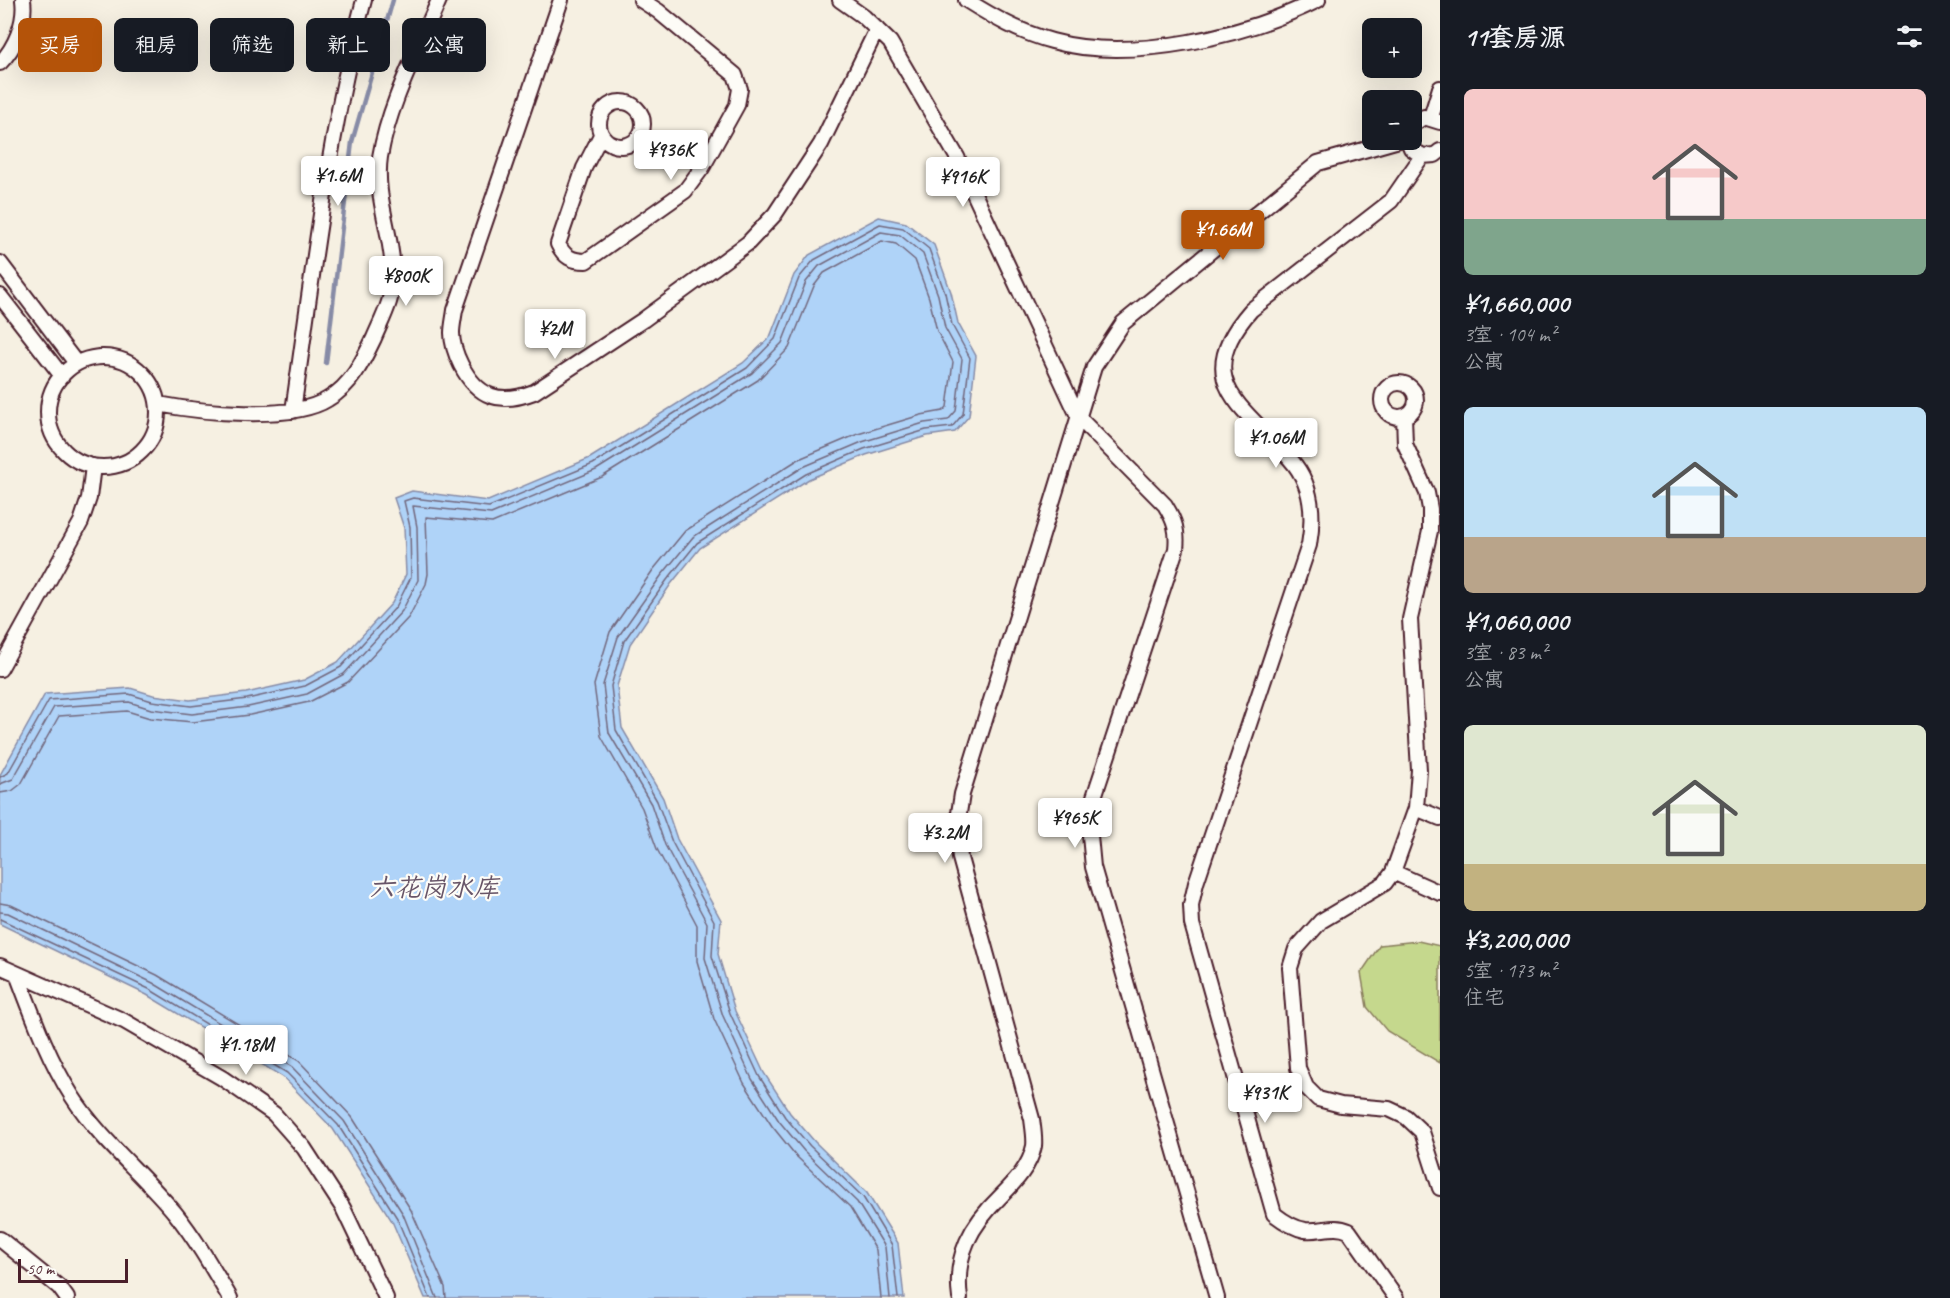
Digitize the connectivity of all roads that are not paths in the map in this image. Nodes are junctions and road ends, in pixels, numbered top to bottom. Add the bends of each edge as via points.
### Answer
1 (23, 0) edge
2 (364, 0) edge
3 (439, 0) edge
4 (561, 0) edge
5 (641, 0) edge
6 (840, 0) edge
7 (966, 0) edge
8 (1318, 0) edge
9 (877, 29) junction
10 (0, 63) edge
11 (1440, 88) edge
12 (1436, 120) edge
13 (601, 135) dead end
14 (1364, 150) edge
15 (1414, 150) edge
16 (1440, 151) edge
17 (1422, 156) junction
18 (0, 263) edge
19 (0, 296) edge
20 (76, 363) junction
21 (62, 376) junction
22 (158, 404) junction
23 (293, 411) junction
24 (1404, 416) dead end
25 (1079, 418) junction
26 (93, 466) junction
27 (0, 669) edge
28 (1416, 808) junction
29 (1440, 818) edge
30 (1393, 872) junction
31 (1440, 893) edge
32 (0, 966) edge
33 (17, 974) junction
34 (1440, 1188) edge
35 (0, 1239) edge
36 (1392, 1297) edge
37 (67, 1298) edge
38 (230, 1298) edge
39 (386, 1298) edge
40 (960, 1298) edge
41 (1217, 1298) edge

1 - 10 street via 22,23 10,53
2 - 23 street via 329,157
3 - 23 street via 390,119 380,159 380,200 392,246 391,301 347,384 328,400
4 - 9 street via 455,310 452,334 466,373 486,394 504,399 534,392 643,320 748,243 774,214 821,144
5 - 13 street via 735,75 740,89 737,105 685,191 586,261 573,261 558,244 584,168
6 - 9 street
7 - 8 street via 1023,32 1053,42 1135,49 1242,31
9 - 25 street via 890,42 957,157
11 - 12 street
14 - 25 street via 1318,163 1122,323 1094,367
15 - 17 street
16 - 17 street
17 - 36 street via 1391,201 1251,310 1224,350 1228,388 1240,408 1296,466 1311,504 1313,524 1191,905 1192,924 1274,1214 1305,1230 1337,1226 1349,1231
18 - 20 street
19 - 21 street
20 - 21 street
20 - 22 street via 106,357 132,365 151,383
21 - 26 street via 50,400 50,429 60,447 81,463
22 - 23 street via 200,412
22 - 26 street via 154,436 142,452 123,465
24 - 28 street via 1405,444 1430,509 1427,549 1410,619 1419,770
25 - 40 street via 963,794 957,826 960,858 1032,1119 1034,1146 1015,1182 977,1221 964,1244
25 - 41 street via 1165,505 1178,533 1093,800 1089,825 1093,867
26 - 27 street via 81,522
28 - 29 street
28 - 30 street
30 - 31 street
30 - 34 street via 1385,883 1321,921 1296,949 1290,968 1298,1068 1306,1087 1318,1099 1389,1109 1407,1117 1422,1132
32 - 33 street
33 - 38 street via 45,1046 72,1096 100,1133 175,1214
33 - 39 street via 124,1021 222,1078 274,1114 304,1148 343,1208
35 - 37 street

